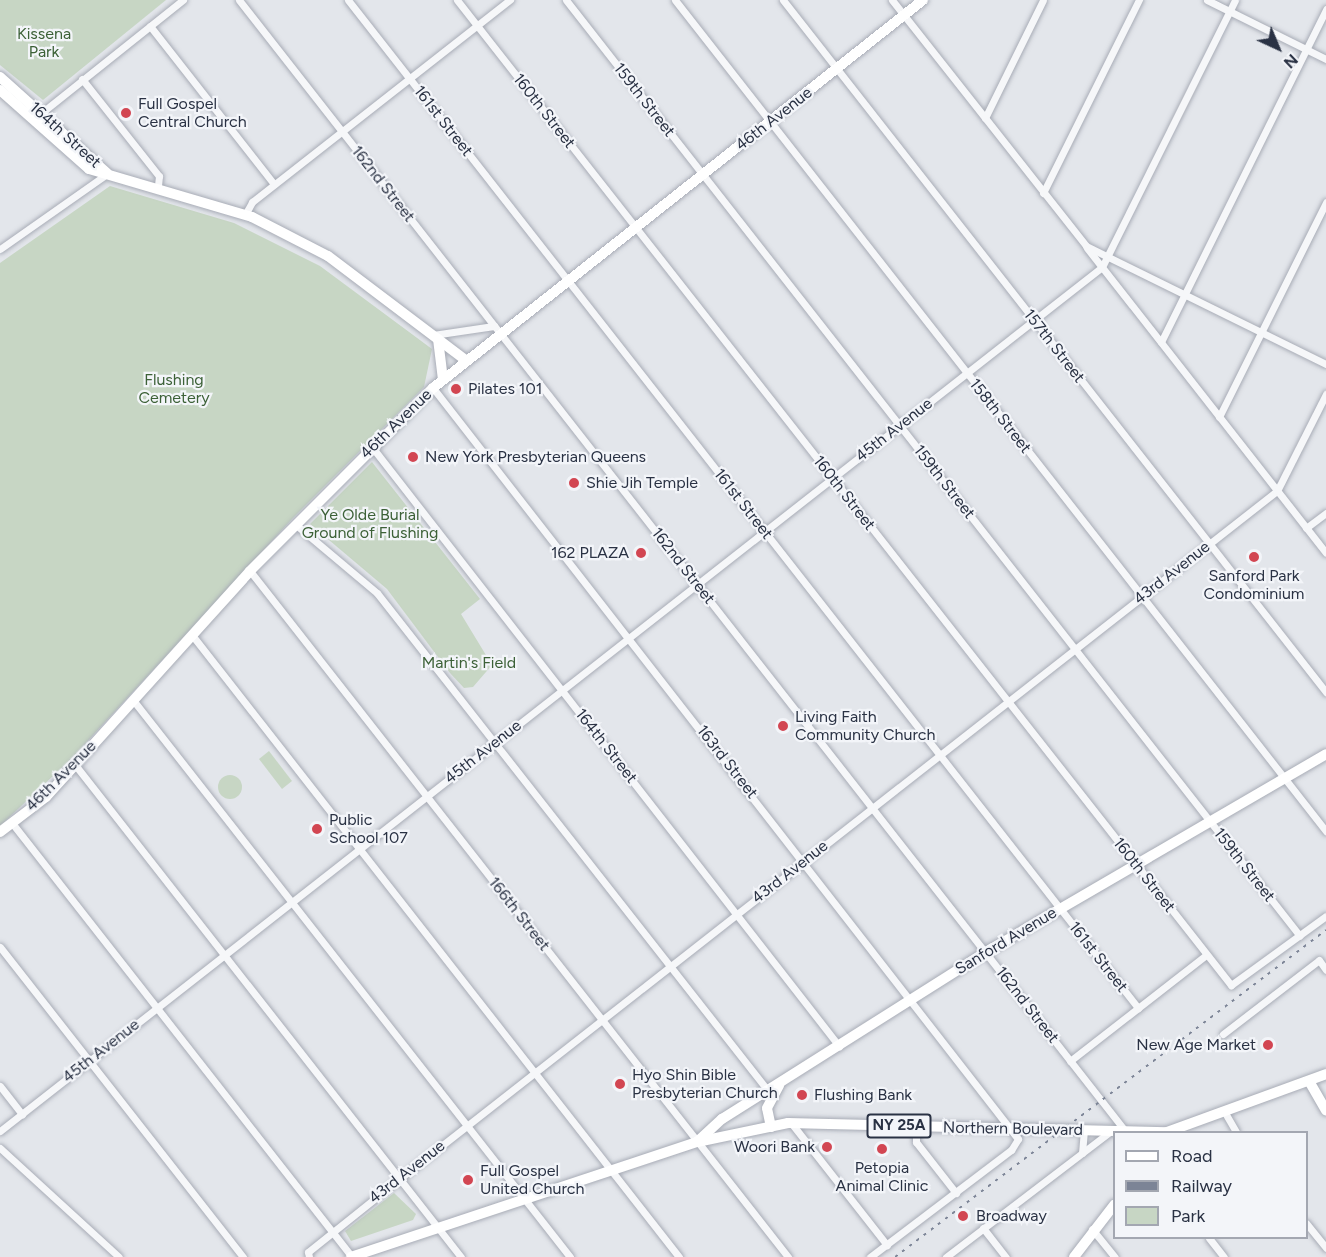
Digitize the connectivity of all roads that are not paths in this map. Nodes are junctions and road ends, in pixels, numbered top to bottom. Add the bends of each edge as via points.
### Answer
1 (183, 0) edge
2 (239, 0) edge
3 (348, 0) edge
4 (457, 0) edge
5 (510, 0) edge
6 (566, 0) edge
7 (675, 0) edge
8 (783, 0) edge
9 (892, 0) edge
10 (923, 0) edge
11 (1043, 0) edge
12 (1139, 0) edge
13 (1207, 0) edge
14 (1235, 0) edge
15 (1326, 9) edge
16 (1229, 11) junction
17 (906, 17) junction
18 (150, 26) junction
19 (477, 26) junction
20 (1306, 49) junction
21 (1326, 59) edge
22 (838, 70) junction
23 (0, 77) edge
24 (410, 78) junction
25 (82, 79) junction
26 (0, 90) edge
27 (37, 117) junction
28 (985, 118) junction
29 (771, 122) junction
30 (342, 132) junction
31 (108, 173) junction
32 (703, 175) junction
33 (274, 184) junction
34 (158, 186) junction
35 (1043, 193) junction
36 (1326, 202) edge
37 (246, 213) junction
38 (637, 228) junction
39 (1086, 246) junction
40 (0, 249) edge
41 (1107, 256) junction
42 (1102, 267) junction
43 (568, 281) junction
44 (1185, 293) junction
45 (1034, 320) junction
46 (497, 330) junction
47 (1262, 332) junction
48 (435, 337) junction
49 (1161, 342) junction
50 (467, 361) junction
51 (1326, 364) edge
52 (967, 373) junction
53 (443, 380) junction
54 (433, 388) junction
55 (1326, 394) edge
56 (1219, 417) junction
57 (900, 426) junction
58 (372, 447) junction
59 (832, 478) junction
60 (1277, 491) junction
61 (1326, 513) edge
62 (295, 524) junction
63 (1306, 528) junction
64 (764, 531) junction
65 (1209, 544) junction
66 (1326, 553) edge
67 (250, 571) junction
68 (697, 584) junction
69 (1142, 596) junction
70 (192, 635) junction
71 (629, 637) junction
72 (1075, 649) junction
73 (562, 690) junction
74 (1326, 692) edge
75 (133, 700) junction
76 (1007, 702) junction
77 (494, 743) junction
78 (1326, 754) edge
79 (939, 755) junction
80 (76, 766) junction
81 (1285, 779) junction
82 (427, 796) junction
83 (872, 808) junction
84 (1210, 822) junction
85 (12, 823) junction
86 (1326, 831) edge
87 (0, 832) edge
88 (359, 849) junction
89 (805, 861) junction
90 (1136, 865) junction
91 (292, 902) junction
92 (1060, 909) junction
93 (737, 914) junction
94 (1326, 916) edge
95 (1300, 936) junction
96 (0, 946) edge
97 (986, 952) junction
98 (224, 955) junction
99 (1206, 955) junction
100 (669, 967) junction
101 (1326, 970) edge
102 (913, 999) junction
103 (157, 1007) junction
104 (1138, 1008) junction
105 (602, 1019) junction
106 (1223, 1034) dead end
107 (839, 1046) junction
108 (89, 1060) junction
109 (1070, 1061) junction
110 (535, 1072) junction
111 (1326, 1074) edge
112 (1309, 1080) junction
113 (0, 1086) edge
114 (770, 1093) junction
115 (1326, 1110) edge
116 (1224, 1111) junction
117 (22, 1114) junction
118 (790, 1123) junction
119 (467, 1125) junction
120 (916, 1126) junction
121 (771, 1127) junction
122 (1011, 1128) junction
123 (1084, 1130) junction
124 (0, 1131) edge
125 (1111, 1131) joint
126 (1125, 1131) edge
127 (1174, 1131) edge
128 (1235, 1131) edge
129 (697, 1142) junction
130 (0, 1148) edge
131 (1082, 1153) junction
132 (612, 1171) junction
133 (400, 1178) junction
134 (956, 1193) junction
135 (525, 1200) junction
136 (1113, 1206) edge
137 (1308, 1225) edge
138 (439, 1228) junction
139 (983, 1228) junction
140 (1092, 1229) junction
141 (332, 1232) junction
142 (1210, 1239) edge
143 (888, 1245) junction
144 (1326, 1248) edge
145 (119, 1257) edge
146 (243, 1257) edge
147 (309, 1257) edge
148 (352, 1257) edge
149 (461, 1257) edge
150 (570, 1257) edge
151 (679, 1257) edge
152 (788, 1257) edge
153 (870, 1257) edge
154 (946, 1257) edge
155 (1006, 1257) edge
156 (1074, 1257) edge
157 (1115, 1257) edge
158 (1224, 1257) edge

1 - 18 street
2 - 30 street, 162nd Street
3 - 24 street, 161st Street
4 - 19 street, 160th Street
5 - 19 street
6 - 32 street, 159th Street
7 - 29 street, 158th Street
8 - 22 street, 157th Street
9 - 17 street
10 - 17 street, 46th Avenue
11 - 28 street
12 - 35 street
13 - 16 street
14 - 16 street
15 - 20 street
16 - 20 street
16 - 41 street
17 - 22 street, 46th Avenue
17 - 28 street
18 - 25 street
18 - 33 street
19 - 24 street
19 - 38 street, 160th Street
20 - 21 street
20 - 44 street
22 - 29 street, 46th Avenue
22 - 45 street, 157th Street
23 - 27 street, 164th Street
24 - 30 street
24 - 43 street, 161st Street
25 - 27 street
25 - 34 street via 159,176
26 - 27 street, 164th Street
27 - 31 street, 164th Street
28 - 35 street
29 - 32 street, 46th Avenue
29 - 52 street, 158th Street
30 - 33 street
30 - 46 street, 162nd Street
31 - 34 street
31 - 40 street
32 - 38 street, 46th Avenue
32 - 57 street, 159th Street
33 - 37 street
34 - 37 street
35 - 39 street
36 - 47 street
37 - 48 street via 328,256
38 - 43 street, 46th Avenue
38 - 59 street, 160th Street
39 - 41 street
39 - 42 street
41 - 42 street
41 - 44 street
42 - 45 street, 45th Avenue
42 - 49 street
43 - 46 street, 46th Avenue
43 - 64 street, 161st Street
44 - 47 street
44 - 49 street
45 - 52 street, 45th Avenue
45 - 65 street, 157th Street
46 - 48 street
46 - 50 street, 46th Avenue
46 - 68 street, 162nd Street
47 - 51 street
47 - 56 street
48 - 50 street
48 - 53 street
49 - 56 street
50 - 53 street, 46th Avenue
52 - 57 street, 45th Avenue
52 - 69 street, 158th Street
53 - 54 street, 46th Avenue
54 - 58 street, 46th Avenue
54 - 71 street, 163rd Street
55 - 60 street
56 - 60 street
57 - 59 street, 45th Avenue
57 - 72 street, 159th Street
58 - 62 street, 46th Avenue
58 - 73 street, 164th Street
59 - 64 street, 45th Avenue
59 - 76 street, 160th Street
60 - 63 street
60 - 65 street, 43rd Avenue
61 - 63 street
62 - 67 street, 46th Avenue
62 - 77 street via 376,593
63 - 66 street
64 - 68 street, 45th Avenue
64 - 79 street, 161st Street
65 - 69 street, 43rd Avenue
65 - 74 street, 157th Street
67 - 70 street, 46th Avenue
67 - 82 street, 166th Street
68 - 71 street, 45th Avenue
68 - 83 street, 162nd Street
69 - 72 street, 43rd Avenue
69 - 81 street, 158th Street
70 - 75 street, 46th Avenue
70 - 88 street
71 - 73 street, 45th Avenue
71 - 89 street, 163rd Street
72 - 76 street, 43rd Avenue
72 - 84 street, 159th Street
73 - 77 street, 45th Avenue
73 - 93 street, 164th Street
75 - 80 street, 46th Avenue
75 - 91 street
76 - 79 street, 43rd Avenue
76 - 90 street, 160th Street
77 - 82 street, 45th Avenue
77 - 100 street
78 - 81 street, Sanford Avenue
79 - 83 street, 43rd Avenue
79 - 92 street, 161st Street
80 - 85 street, 46th Avenue
80 - 98 street
81 - 84 street, Sanford Avenue
81 - 86 street, 158th Street
82 - 88 street, 45th Avenue
82 - 105 street, 166th Street
83 - 89 street, 43rd Avenue
83 - 97 street, 162nd Street
84 - 90 street, Sanford Avenue
84 - 95 street, 159th Street
85 - 87 street, 46th Avenue
85 - 103 street
88 - 91 street, 45th Avenue
88 - 110 street
89 - 93 street, 43rd Avenue
89 - 102 street, 163rd Street
90 - 92 street, Sanford Avenue
90 - 99 street, 160th Street
91 - 98 street, 45th Avenue
91 - 119 street
92 - 97 street, Sanford Avenue
92 - 104 street, 161st Street
93 - 100 street, 43rd Avenue
93 - 107 street, 164th Street
94 - 95 street
95 - 99 street, 160th Street via 1231,985
96 - 108 street
97 - 102 street, Sanford Avenue
97 - 109 street, 162nd Street
98 - 103 street, 45th Avenue
98 - 133 street
99 - 104 street
100 - 105 street, 43rd Avenue
100 - 114 street
101 - 106 street via 1319,960
102 - 107 street, Sanford Avenue
102 - 122 street, 163rd Street
103 - 108 street, 45th Avenue
103 - 141 street
104 - 109 street
105 - 110 street, 43rd Avenue
105 - 129 street, 166th Street
107 - 114 street, Sanford Avenue
108 - 117 street, 45th Avenue
108 - 146 street
109 - 126 street, 162nd Street
110 - 119 street, 43rd Avenue
110 - 132 street
111 - 112 street, Northern Boulevard / NY 25A
112 - 115 street
112 - 116 street, Northern Boulevard / NY 25A
113 - 117 street
114 - 121 street via 767,1108
114 - 129 street, Sanford Avenue
116 - 127 street, Northern Boulevard / NY 25A
116 - 128 street
117 - 124 street, 45th Avenue
118 - 120 street, Northern Boulevard / NY 25A
118 - 121 street, Northern Boulevard
118 - 143 street
119 - 133 street, 43rd Avenue
119 - 135 street
120 - 122 street, Northern Boulevard / NY 25A
120 - 134 street via 916,1142
121 - 129 street, Northern Boulevard
122 - 123 street, Northern Boulevard / NY 25A
122 - 134 street, 163rd Street via 1018,1139
123 - 125 street, Northern Boulevard / NY 25A
123 - 131 street
125 - 131 street
129 - 132 street, Northern Boulevard
129 - 152 street, 166th Street
130 - 145 street
131 - 139 street
132 - 135 street, Northern Boulevard
132 - 151 street
133 - 138 street
133 - 141 street, 43rd Avenue
134 - 143 street
135 - 138 street, Northern Boulevard
135 - 150 street
136 - 140 street
137 - 144 street
138 - 148 street, Northern Boulevard
138 - 149 street
139 - 154 street
139 - 155 street
140 - 156 street
140 - 157 street
141 - 147 street, 43rd Avenue via 308,1252
141 - 148 street
142 - 158 street
143 - 153 street

